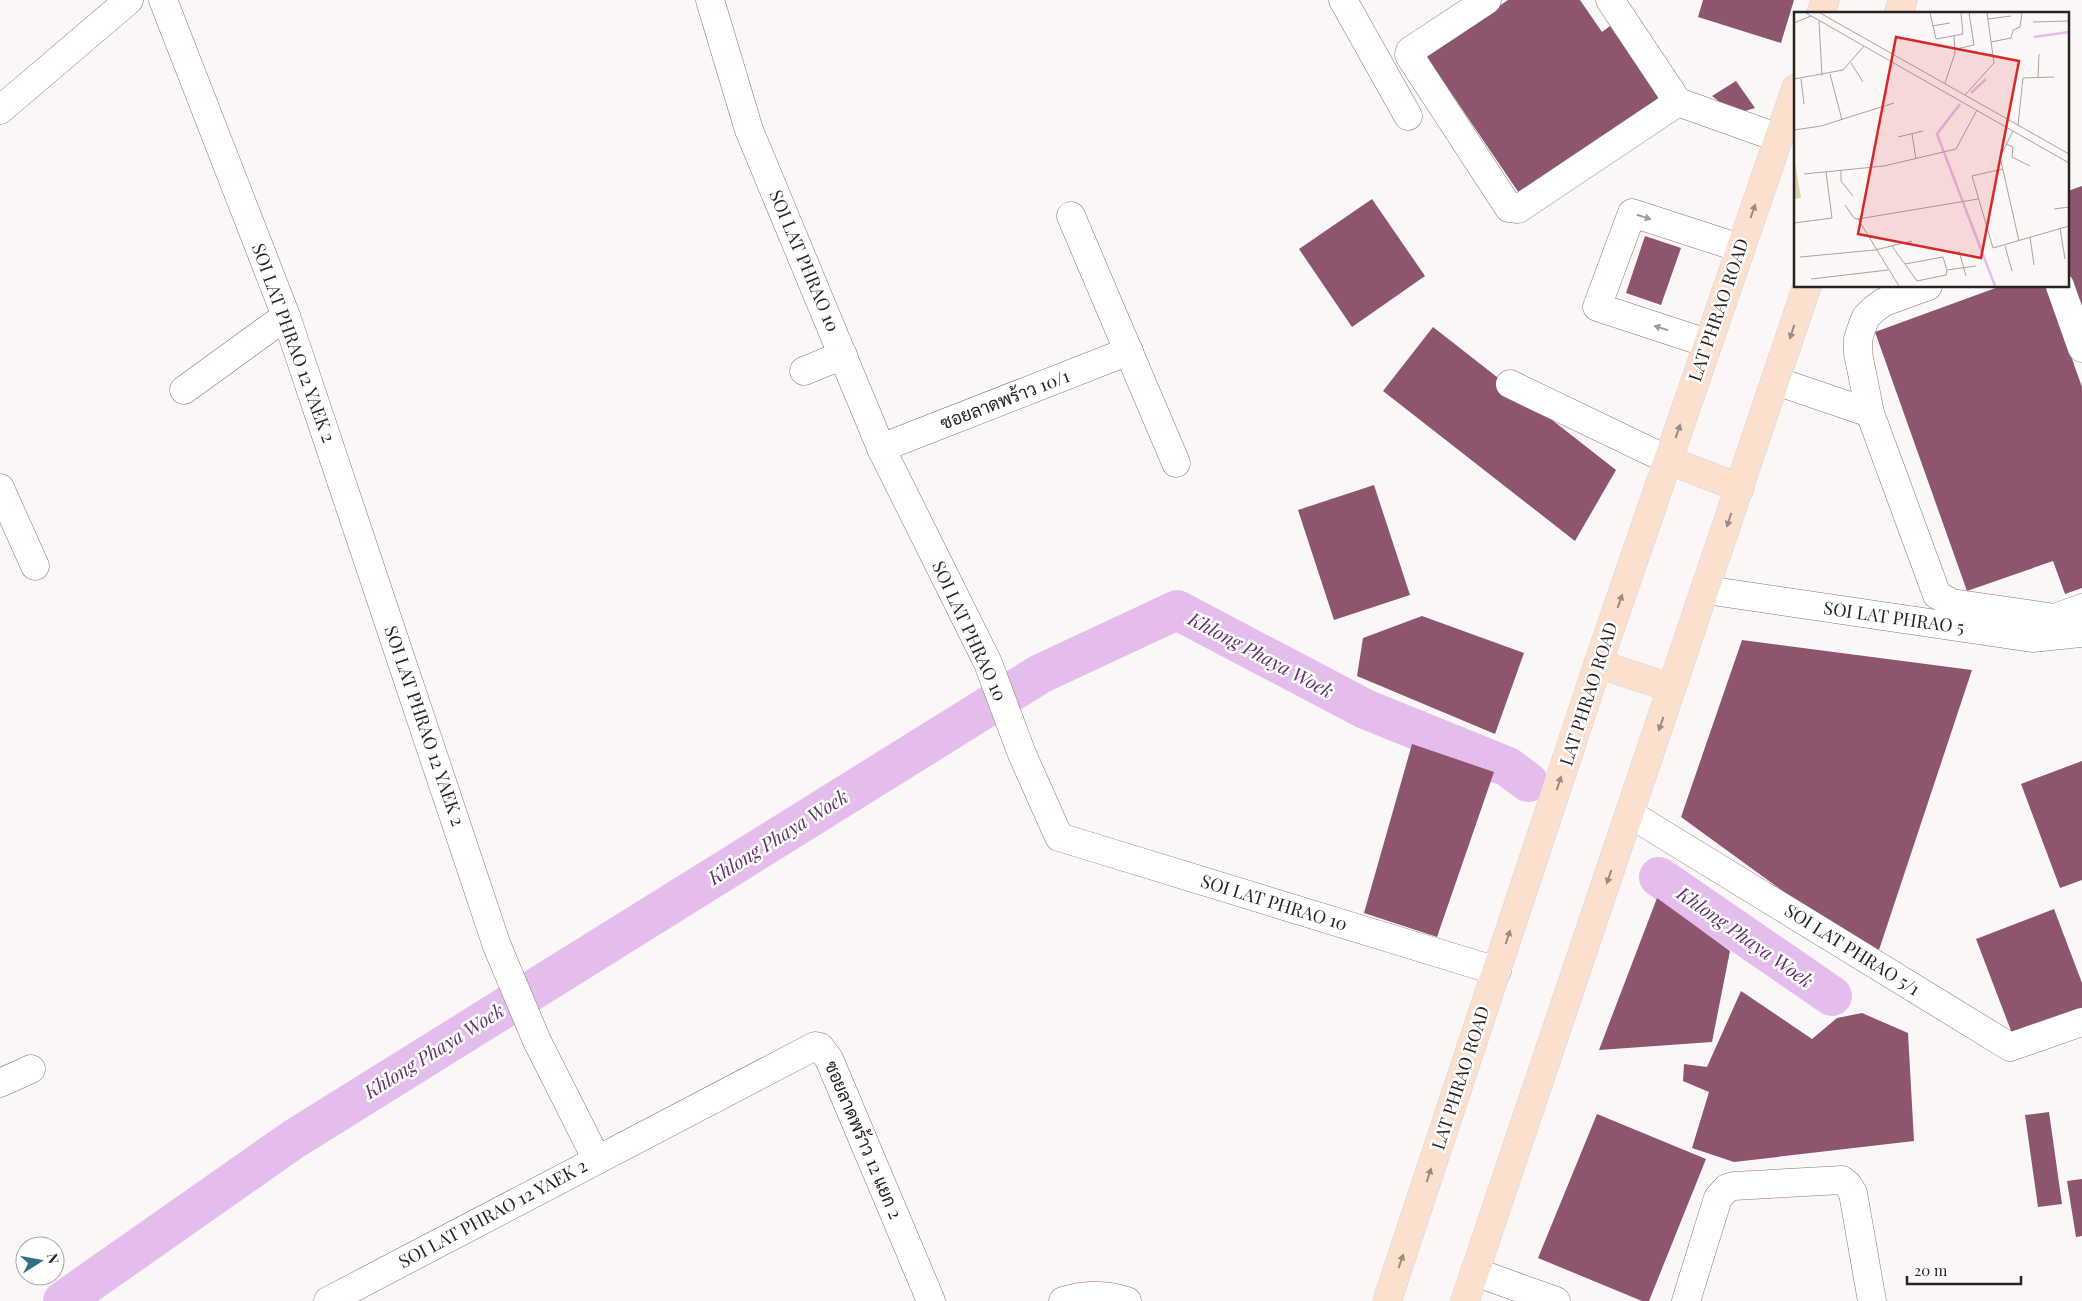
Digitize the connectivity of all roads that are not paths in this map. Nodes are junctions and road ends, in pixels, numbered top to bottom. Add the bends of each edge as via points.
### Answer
1 (129, 0) edge
2 (163, 0) edge
3 (710, 0) edge
4 (1343, 0) edge
5 (1487, 0) edge
6 (1610, 0) edge
7 (1903, 0) edge
8 (1899, 12) edge
9 (1794, 94) edge
10 (1678, 102) junction
11 (0, 110) edge
12 (1408, 116) dead end
13 (1779, 138) junction
14 (1071, 216) dead end
15 (1740, 248) junction
16 (1806, 288) edge
17 (1922, 288) edge
18 (2061, 288) edge
19 (286, 316) junction
20 (1707, 343) junction
21 (2082, 348) edge
22 (1129, 351) junction
23 (842, 355) junction
24 (804, 371) dead end
25 (1776, 381) junction
26 (1510, 384) dead end
27 (184, 390) dead end
28 (1870, 413) junction
29 (881, 448) junction
30 (1668, 460) junction
31 (1176, 463) dead end
32 (0, 488) edge
33 (1740, 488) junction
34 (35, 566) dead end
35 (1706, 590) junction
36 (2082, 608) edge
37 (2082, 633) edge
38 (1598, 664) junction
39 (1672, 688) junction
40 (1630, 814) junction
41 (1497, 971) junction
42 (2082, 1022) edge
43 (31, 1069) dead end
44 (0, 1083) edge
45 (597, 1160) junction
46 (1475, 1272) junction
47 (341, 1298) edge
48 (931, 1301) edge
49 (1063, 1301) edge
50 (1127, 1301) edge
51 (1387, 1301) edge
52 (1465, 1301) edge
53 (1556, 1301) edge
54 (1686, 1301) edge
55 (1872, 1301) edge

1 - 11 street
2 - 19 street, SOI LAT PHRAO 12 YAEK 2
3 - 23 street, SOI LAT PHRAO 10 via 750,130
4 - 12 street
5 - 10 street via 1409,55 1509,208 1518,209
6 - 10 street
7 - 8 main road
9 - 13 main road, LAT PHRAO ROAD
10 - 13 street
15 -> 13 main road, LAT PHRAO ROAD
14 - 22 street
15 - 20 main road, LAT PHRAO ROAD
20 -> 15 street via 1597,307 1632,213
16 -> 25 main road
17 - 28 street via 1884,302 1870,313 1862,327 1858,353
18 - 21 street
19 - 27 street
19 - 45 street, SOI LAT PHRAO 12 YAEK 2 via 497,946 537,1041
30 -> 20 main road, LAT PHRAO ROAD
22 - 29 street, ซอยลาดพร้าว 10/1
22 - 31 street
23 - 24 street
23 - 29 street, SOI LAT PHRAO 10
25 - 28 street
25 - 33 main road
26 - 30 street
28 - 36 street via 1940,599 2055,618
29 - 41 street, SOI LAT PHRAO 10 via 988,663 1022,754 1060,837
30 - 33 main road
38 -> 30 main road, LAT PHRAO ROAD
32 - 34 street
33 -> 35 main road
35 - 37 street, SOI LAT PHRAO 5 via 2032,638
35 - 39 main road
38 - 39 main road
41 -> 38 main road, LAT PHRAO ROAD
39 -> 40 main road
40 - 42 street, SOI LAT PHRAO 5/1 via 2010,1047
40 -> 46 main road
51 -> 41 main road, LAT PHRAO ROAD
43 - 44 street
45 - 47 street, SOI LAT PHRAO 12 YAEK 2
45 - 48 street, ซอยลาดพร้าว 12 แยก 2 via 815,1046 820,1047 829,1059
46 - 52 main road
46 - 53 street
49 - 50 street via 1095,1295
54 - 55 street via 1718,1198 1727,1188 1842,1180 1853,1193

